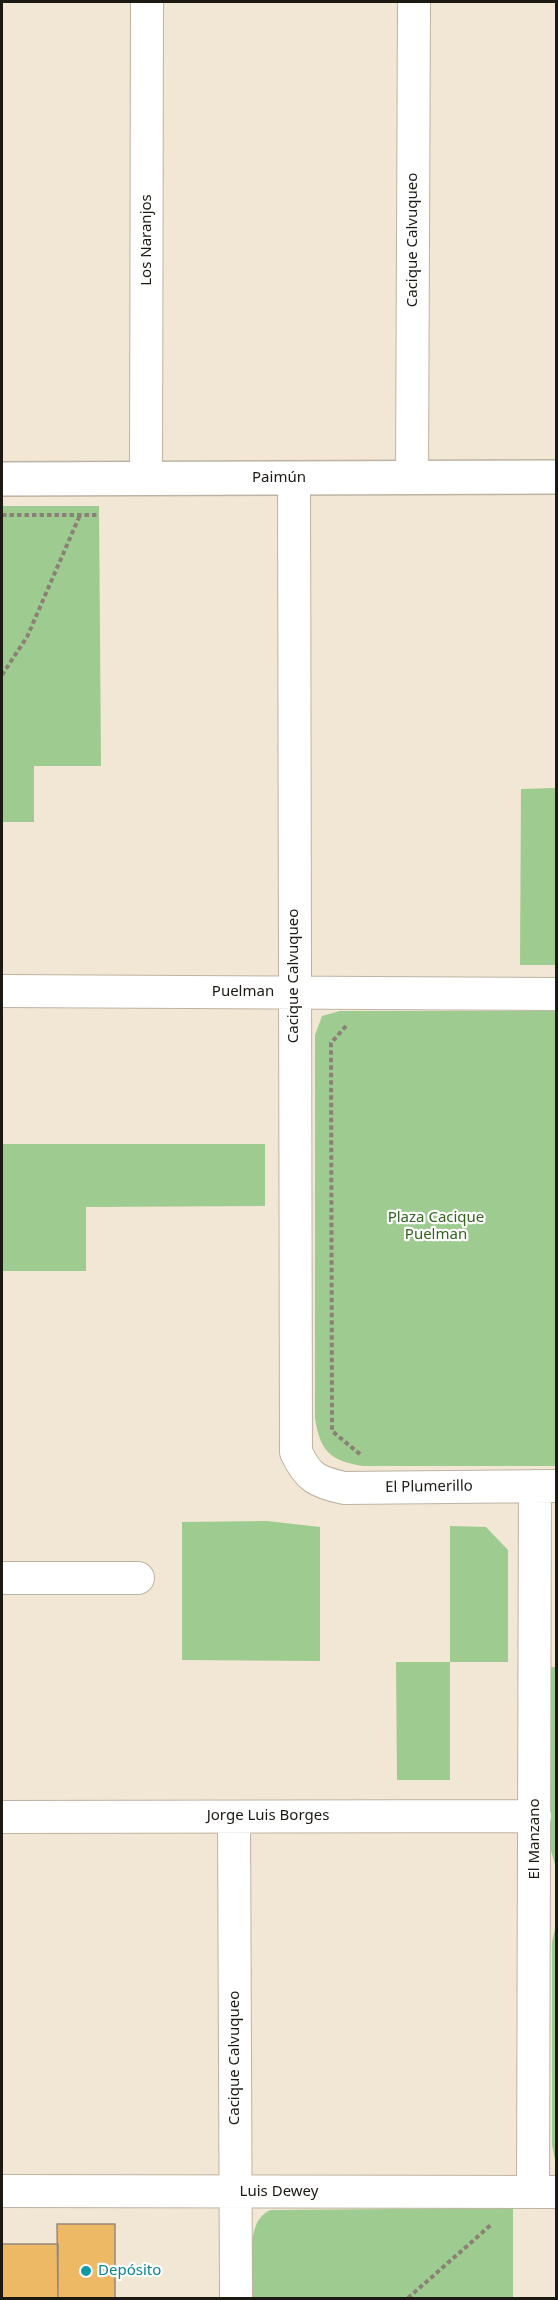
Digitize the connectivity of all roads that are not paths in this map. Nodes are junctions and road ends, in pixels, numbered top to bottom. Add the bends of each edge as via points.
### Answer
1 (147, 2) edge
2 (414, 2) edge
3 (556, 477) edge
4 (146, 478) junction
5 (294, 478) junction
6 (412, 478) junction
7 (2, 479) edge
8 (2, 991) edge
9 (294, 992) junction
10 (556, 994) edge
11 (305, 1472) joint
12 (546, 1486) edge
13 (2, 1578) edge
14 (138, 1578) dead end
15 (234, 1816) junction
16 (535, 1816) junction
17 (2, 1817) edge
18 (546, 1896) edge
19 (2, 2191) edge
20 (236, 2192) junction
21 (545, 2192) edge
22 (236, 2298) edge

1 - 4 street, Los Naranjos
2 - 6 street, Cacique Calvuqueo
3 - 6 street, Paimún
4 - 5 street, Paimún
4 - 7 street, Paimún
5 - 6 street, Paimún
5 - 9 street, Cacique Calvuqueo
8 - 9 street, Puelman
9 - 10 street, Puelman
9 - 11 street, Cacique Calvuqueo via 294,1431 296,1452
11 - 12 street, El Plumerillo via 323,1483 344,1488
12 - 16 street, El Manzano
13 - 14 street
15 - 16 street, Jorge Luis Borges
15 - 17 street, Jorge Luis Borges
15 - 20 street, Cacique Calvuqueo
16 - 18 street, El Manzano
18 - 21 street, El Manzano
19 - 20 street, Luis Dewey
20 - 21 street, Luis Dewey
20 - 22 street, Cacique Calvuqueo

